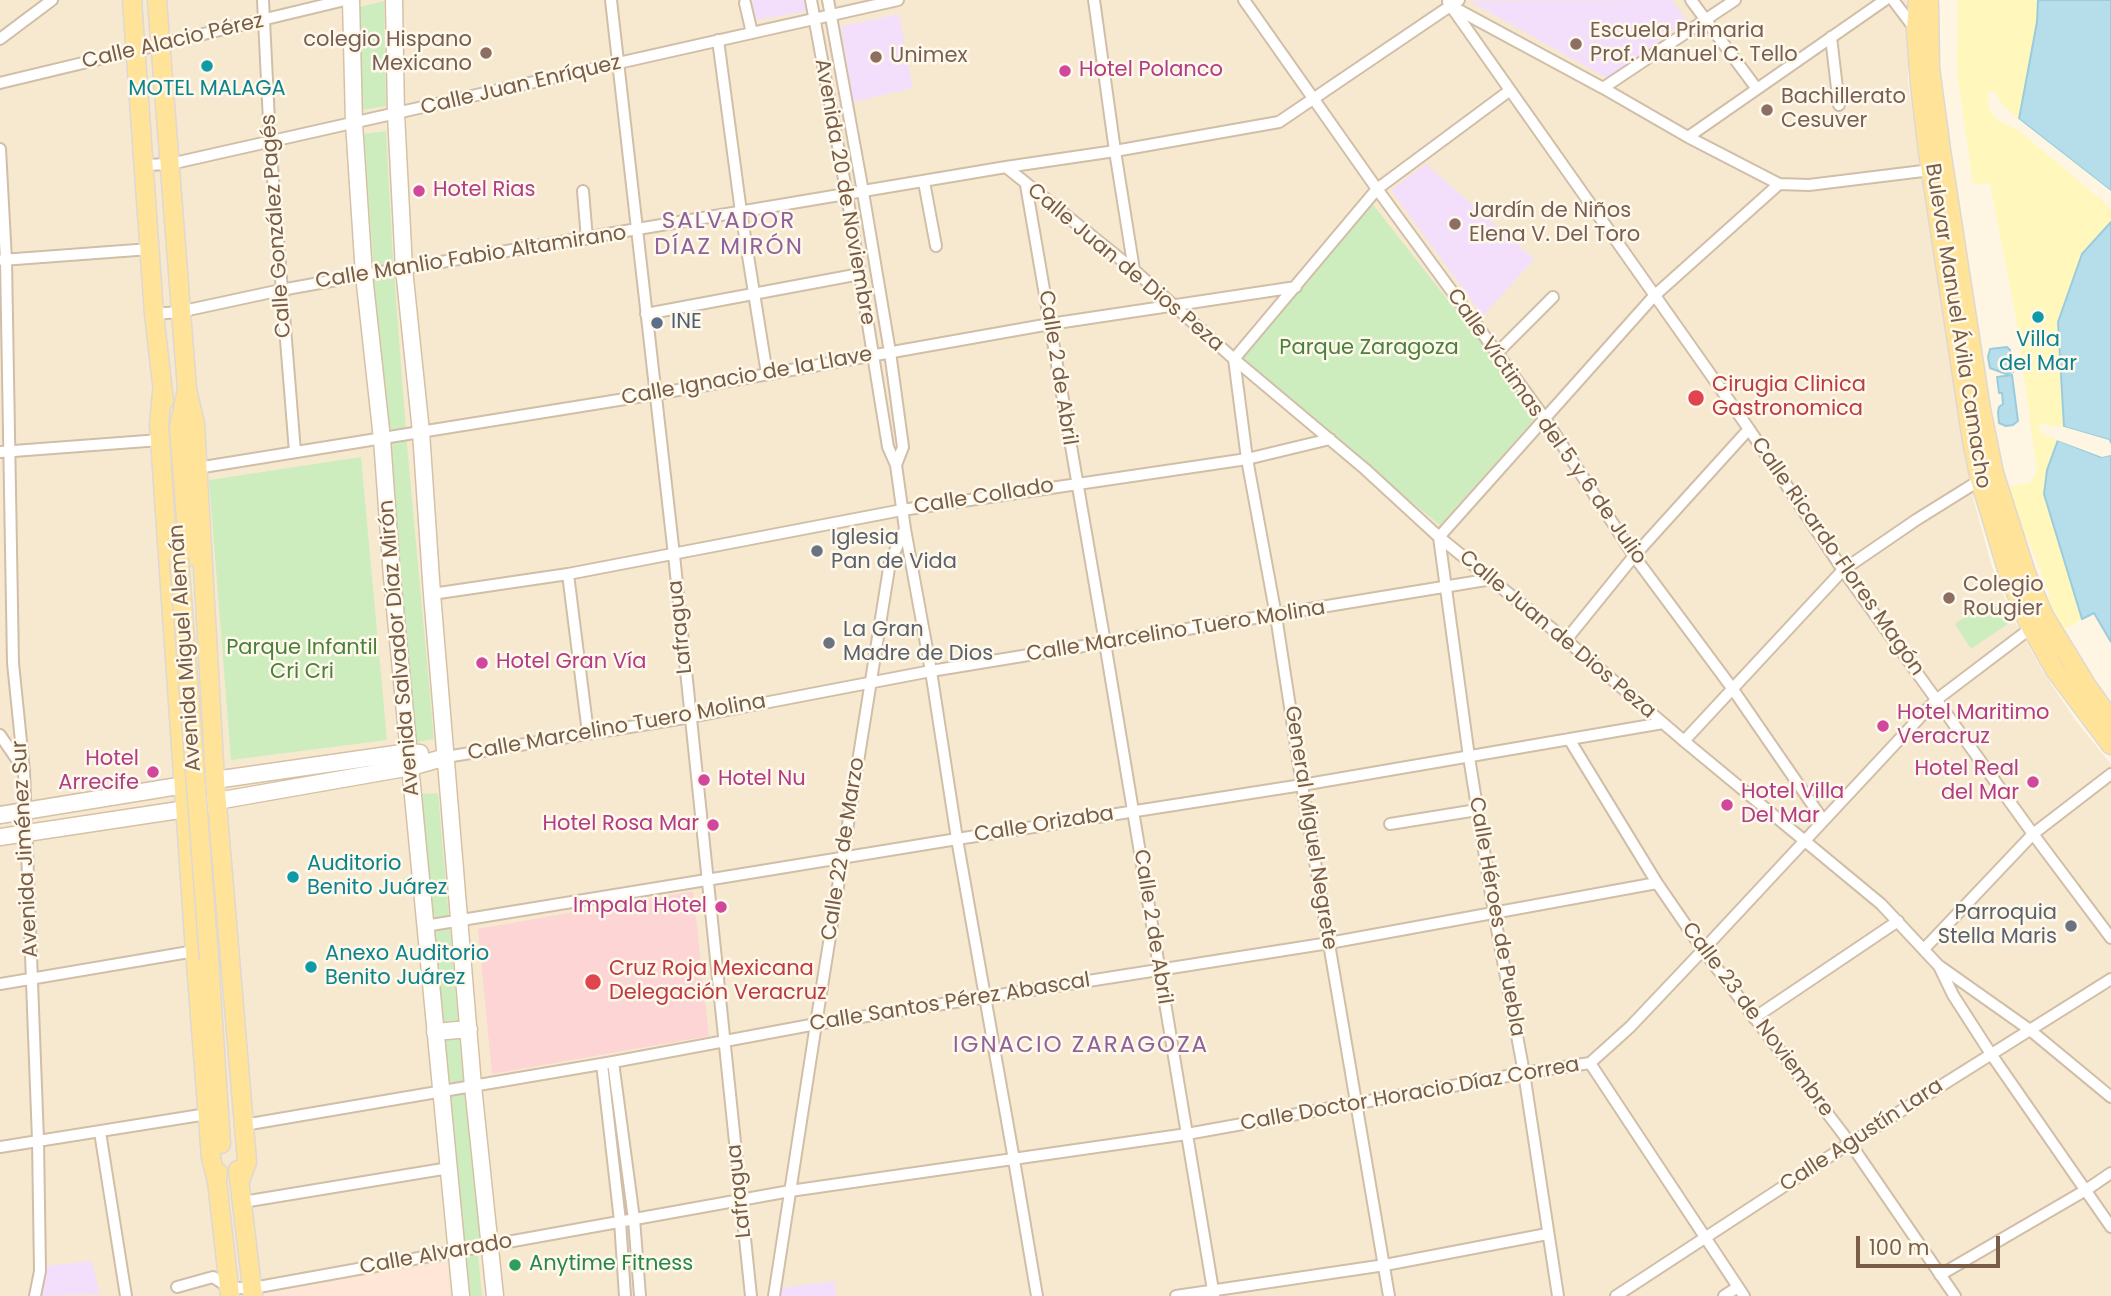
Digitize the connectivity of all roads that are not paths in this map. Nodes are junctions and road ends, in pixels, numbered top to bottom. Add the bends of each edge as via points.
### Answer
1 (132, 0) edge
2 (158, 0) edge
3 (263, 0) edge
4 (345, 0) edge
5 (351, 0) edge
6 (394, 0) edge
7 (611, 0) edge
8 (811, 0) edge
9 (828, 0) edge
10 (898, 0) edge
11 (1094, 0) edge
12 (1244, 0) edge
13 (1691, 0) edge
14 (1735, 0) edge
15 (1885, 0) edge
16 (1893, 0) edge
17 (1918, 0) edge
18 (1929, 0) edge
19 (46, 2) edge
20 (1452, 2) edge
21 (745, 3) dead end
22 (830, 16) junction
23 (814, 19) junction
24 (264, 21) junction
25 (1705, 21) junction
26 (1916, 30) junction
27 (752, 33) junction
28 (1831, 37) junction
29 (0, 39) edge
30 (718, 40) junction
31 (160, 45) junction
32 (136, 51) junction
33 (618, 64) junction
34 (0, 83) edge
35 (1603, 88) junction
36 (1757, 89) junction
37 (1509, 91) junction
38 (1312, 99) junction
39 (1839, 105) dead end
40 (396, 114) junction
41 (354, 123) junction
42 (1688, 136) junction
43 (270, 141) junction
44 (0, 149) edge
45 (1115, 151) junction
46 (170, 164) junction
47 (144, 165) junction
48 (1006, 167) junction
49 (1931, 170) junction
50 (924, 182) junction
51 (1779, 184) junction
52 (1027, 185) junction
53 (1377, 189) junction
54 (583, 191) dead end
55 (863, 192) junction
56 (847, 195) junction
57 (741, 212) junction
58 (638, 230) junction
59 (587, 239) junction
60 (936, 246) dead end
61 (150, 249) junction
62 (3, 260) edge
63 (404, 269) junction
64 (1134, 270) junction
65 (860, 274) junction
66 (364, 275) junction
67 (1296, 287) junction
68 (281, 290) junction
69 (754, 293) junction
70 (1654, 296) junction
71 (1553, 297) dead end
72 (1174, 305) junction
73 (179, 312) junction
74 (154, 314) junction
75 (646, 314) junction
76 (1050, 324) junction
77 (890, 352) junction
78 (1497, 353) junction
79 (873, 355) junction
80 (1234, 359) junction
81 (767, 374) junction
82 (187, 389) junction
83 (162, 392) junction
84 (656, 394) junction
85 (1546, 420) junction
86 (1749, 429) junction
87 (421, 432) junction
88 (382, 439) junction
89 (1330, 439) junction
90 (159, 440) junction
91 (5, 451) edge
92 (295, 452) junction
93 (1247, 459) junction
94 (896, 465) junction
95 (197, 468) junction
96 (1987, 477) junction
97 (1076, 483) junction
98 (902, 510) junction
99 (905, 529) junction
100 (1439, 537) junction
101 (674, 555) junction
102 (1634, 556) junction
103 (184, 557) junction
104 (1843, 570) junction
105 (568, 574) junction
106 (1492, 579) junction
107 (1444, 586) junction
108 (432, 594) junction
109 (1276, 616) junction
110 (2031, 628) junction
111 (1566, 640) junction
112 (1105, 643) junction
113 (13, 663) junction
114 (0, 664) edge
115 (931, 671) junction
116 (870, 684) junction
117 (1732, 688) junction
118 (1936, 700) junction
119 (691, 717) junction
120 (2111, 720) edge
121 (1663, 723) junction
122 (212, 730) junction
123 (588, 733) junction
124 (0, 735) edge
125 (181, 735) junction
126 (1569, 739) junction
127 (1684, 741) junction
128 (2111, 745) edge
129 (446, 757) junction
130 (1469, 757) junction
131 (410, 760) junction
132 (24, 771) junction
133 (2111, 774) edge
134 (215, 780) junction
135 (1302, 785) junction
136 (184, 786) junction
137 (217, 801) junction
138 (186, 809) junction
139 (1478, 810) junction
140 (26, 811) junction
141 (1133, 811) junction
142 (0, 815) edge
143 (1824, 820) junction
144 (1390, 824) dead end
145 (27, 833) junction
146 (2033, 834) junction
147 (0, 837) edge
148 (957, 839) junction
149 (1805, 840) junction
150 (221, 856) junction
151 (844, 857) junction
152 (189, 860) junction
153 (707, 881) junction
154 (1657, 883) junction
155 (1494, 913) junction
156 (460, 921) junction
157 (1898, 921) junction
158 (425, 926) junction
159 (2111, 939) edge
160 (1329, 943) junction
161 (1924, 949) junction
162 (1703, 950) junction
163 (207, 955) junction
164 (1938, 965) junction
165 (1159, 970) junction
166 (32, 979) junction
167 (2111, 979) edge
168 (0, 985) edge
169 (985, 996) junction
170 (1754, 1018) junction
171 (816, 1024) junction
172 (468, 1029) junction
173 (2030, 1030) junction
174 (435, 1032) junction
175 (724, 1041) junction
176 (1991, 1054) junction
177 (608, 1063) junction
178 (1590, 1063) junction
179 (1524, 1073) junction
180 (473, 1086) junction
181 (440, 1091) junction
182 (2111, 1097) edge
183 (1356, 1104) junction
184 (207, 1114) junction
185 (244, 1125) junction
186 (100, 1132) junction
187 (1187, 1134) junction
188 (38, 1140) junction
189 (1850, 1143) junction
190 (0, 1147) edge
191 (1014, 1160) junction
192 (449, 1168) junction
193 (2111, 1173) edge
194 (217, 1181) junction
195 (240, 1181) junction
196 (2086, 1190) junction
197 (790, 1191) junction
198 (741, 1200) junction
199 (243, 1202) junction
200 (634, 1219) junction
201 (620, 1221) junction
202 (2111, 1227) edge
203 (1547, 1234) junction
204 (1704, 1238) junction
205 (490, 1245) junction
206 (457, 1252) junction
207 (1384, 1265) junction
208 (1940, 1275) junction
209 (177, 1287) dead end
210 (230, 1292) edge
211 (253, 1292) edge
212 (1741, 1292) edge
213 (1213, 1293) edge
214 (774, 1294) edge
215 (35, 1296) edge
216 (127, 1296) edge
217 (461, 1296) edge
218 (495, 1296) edge
219 (625, 1296) edge
220 (640, 1296) edge
221 (751, 1296) edge
222 (1037, 1296) edge
223 (1176, 1296) edge
224 (1389, 1296) edge
225 (1558, 1296) edge
226 (1616, 1296) edge
227 (1724, 1296) edge
228 (1955, 1296) edge

1 - 32 main road, Avenida Miguel Alemán
2 - 31 main road, Avenida Miguel Alemán
3 - 24 street, Calle González Pagés
4 - 24 street, Calle Alacio Pérez
5 - 41 main road, Avenida Salvador Díaz Mirón
6 - 40 main road, Avenida Salvador Díaz Mirón
7 - 33 street, Lafragua
8 - 23 street, Avenida 20 de Noviembre
9 - 22 street, Avenida 20 de Noviembre
10 - 22 street, Calle Juan Enríquez
11 - 45 street
12 - 38 street, Calle Víctimas del 5 y 6 de Julio
13 - 25 street
14 - 25 street
15 - 28 street
16 - 26 street
17 - 26 main road, Bulevar Manuel Ávila Camacho
18 - 96 main road, Bulevar Manuel Ávila Camacho via 1930,68
19 - 29 street
20 - 35 street
20 - 37 street, Calle Ricardo Flores Magón
20 - 38 street, Calle Manlio Fabio Altamirano
21 - 27 street
22 - 23 street, Calle Juan Enríquez
22 - 55 street, Avenida 20 de Noviembre
23 - 27 street, Calle Juan Enríquez
23 - 56 street, Avenida 20 de Noviembre
24 - 31 street, Calle Alacio Pérez
24 - 43 street, Calle González Pagés
25 - 35 street
25 - 36 street
26 - 49 main road, Bulevar Manuel Ávila Camacho
27 - 30 street, Calle Juan Enríquez
28 - 36 street
28 - 39 street
30 - 33 street, Calle Juan Enríquez
30 - 57 street
31 - 32 street, Calle Alacio Pérez
31 - 46 main road, Avenida Miguel Alemán
32 - 34 street, Calle Alacio Pérez
32 - 47 main road, Avenida Miguel Alemán
33 - 40 street, Calle Juan Enríquez
33 - 58 street, Lafragua
35 - 42 street
36 - 42 street
37 - 53 street
37 - 70 street, Calle Ricardo Flores Magón
38 - 45 street, Calle Manlio Fabio Altamirano via 1279,122
38 - 53 street, Calle Víctimas del 5 y 6 de Julio
40 - 41 street, Calle Juan Enríquez
40 - 63 main road, Avenida Salvador Díaz Mirón
41 - 43 street, Calle Juan Enríquez
41 - 66 main road, Avenida Salvador Díaz Mirón
42 - 51 street
43 - 46 street, Calle Juan Enríquez
43 - 68 street, Calle González Pagés
44 - 62 street, Avenida Jiménez Sur
45 - 48 street, Calle Manlio Fabio Altamirano
45 - 64 street
46 - 47 street, Calle Juan Enríquez
46 - 73 main road, Avenida Miguel Alemán
47 - 61 main road, Avenida Miguel Alemán
48 - 50 street, Calle Manlio Fabio Altamirano
48 - 52 street, Calle Juan de Dios Peza
49 - 51 street via 1809,185
49 - 96 main road, Bulevar Manuel Ávila Camacho via 1972,441
50 - 55 street, Calle Manlio Fabio Altamirano
50 - 60 street
51 - 70 street
52 - 64 street, Calle Juan de Dios Peza
52 - 76 street, Calle 2 de Abril
53 - 67 street
53 - 78 street, Calle Víctimas del 5 y 6 de Julio
54 - 59 street
55 - 56 street, Calle Manlio Fabio Altamirano
55 - 77 street, Avenida 20 de Noviembre
56 - 57 street, Calle Manlio Fabio Altamirano
56 - 65 street, Avenida 20 de Noviembre
57 - 58 street, Calle Manlio Fabio Altamirano
57 - 69 street
58 - 59 street, Calle Manlio Fabio Altamirano
58 - 75 street, Lafragua
59 - 63 street, Calle Manlio Fabio Altamirano
61 - 62 street
61 - 74 main road, Avenida Miguel Alemán
62 - 91 street, Avenida Jiménez Sur
63 - 66 street, Calle Manlio Fabio Altamirano
63 - 87 main road, Avenida Salvador Díaz Mirón
64 - 72 street, Calle Juan de Dios Peza
65 - 69 street
65 - 79 street, Avenida 20 de Noviembre
66 - 68 street, Calle Manlio Fabio Altamirano
66 - 88 main road, Avenida Salvador Díaz Mirón
67 - 72 street, Calle Ignacio de la Llave
67 - 80 street
68 - 73 street, Calle Manlio Fabio Altamirano
68 - 92 street, Calle González Pagés
69 - 75 street
69 - 81 street
70 - 85 street
70 - 86 street, Calle Ricardo Flores Magón
71 - 78 street
72 - 76 street, Calle Ignacio de la Llave
72 - 80 street, Calle Juan de Dios Peza
73 - 74 street, Calle Manlio Fabio Altamirano
73 - 82 main road, Avenida Miguel Alemán
74 - 83 main road, Avenida Miguel Alemán
75 - 84 street, Lafragua
76 - 77 street, Calle Ignacio de la Llave
76 - 97 street, Calle 2 de Abril
77 - 79 street, Calle Ignacio de la Llave
77 - 94 street, Avenida 20 de Noviembre via 903,447
78 - 85 street, Calle Víctimas del 5 y 6 de Julio
79 - 81 street, Calle Ignacio de la Llave
79 - 94 street, Avenida 20 de Noviembre via 888,447
80 - 89 street, Calle Juan de Dios Peza
80 - 93 street, General Miguel Negrete
81 - 84 street, Calle Ignacio de la Llave
82 - 95 main road via 195,424
82 - 103 main road, Avenida Miguel Alemán via 180,428
83 - 90 main road
83 - 103 main road, Avenida Miguel Alemán
84 - 87 street, Calle Ignacio de la Llave
84 - 101 street, Lafragua
85 - 100 street
85 - 102 street, Calle Víctimas del 5 y 6 de Julio
86 - 102 street
86 - 104 street, Calle Ricardo Flores Magón
87 - 88 street, Calle Ignacio de la Llave
87 - 108 main road, Avenida Salvador Díaz Mirón
88 - 92 street, Calle Ignacio de la Llave
88 - 131 main road, Avenida Salvador Díaz Mirón
89 - 93 street, Calle Collado
89 - 100 street, Calle Juan de Dios Peza
90 - 91 street
90 - 125 main road
91 - 113 street, Avenida Jiménez Sur
92 - 95 street, Calle Ignacio de la Llave
93 - 97 street, Calle Collado
93 - 109 street, General Miguel Negrete
94 - 98 street, Avenida 20 de Noviembre
95 - 122 main road
96 - 104 street
96 - 110 main road, Bulevar Manuel Ávila Camacho via 2009,576
96 - 120 main road, Bulevar Manuel Ávila Camacho via 2044,616
97 - 98 street, Calle Collado
97 - 112 street, Calle 2 de Abril
98 - 99 street, Avenida 20 de Noviembre
98 - 101 street, Calle Collado
99 - 115 street, Avenida 20 de Noviembre
99 - 116 street, Calle 22 de Marzo via 890,562
100 - 106 street, Calle Juan de Dios Peza
100 - 107 street, Calle Héroes de Puebla
101 - 105 street, Calle Collado
101 - 119 street, Lafragua
102 - 111 street
102 - 117 street, Calle Víctimas del 5 y 6 de Julio
103 - 163 main road, Avenida Miguel Alemán
104 - 117 street
104 - 118 street, Calle Ricardo Flores Magón
105 - 108 street, Calle Collado
105 - 123 street
106 - 107 street, Calle Marcelino Tuero Molina
106 - 111 street, Calle Juan de Dios Peza
107 - 109 street, Calle Marcelino Tuero Molina
107 - 130 street, Calle Héroes de Puebla
108 - 129 main road, Avenida Salvador Díaz Mirón
109 - 112 street, Calle Marcelino Tuero Molina
109 - 135 street, General Miguel Negrete
110 - 118 street, Calle Doctor Horacio Díaz Correa
110 - 128 main road, Bulevar Manuel Ávila Camacho via 2055,670
111 - 121 street, Calle Juan de Dios Peza
112 - 115 street, Calle Marcelino Tuero Molina
112 - 141 street, Calle 2 de Abril
113 - 114 street
113 - 132 street, Avenida Jiménez Sur
115 - 116 street, Calle Marcelino Tuero Molina
115 - 148 street, Avenida 20 de Noviembre
116 - 119 street, Calle Marcelino Tuero Molina
116 - 151 street, Calle 22 de Marzo
117 - 127 street
117 - 143 street, Calle Víctimas del 5 y 6 de Julio
118 - 143 street, Calle Doctor Horacio Díaz Correa
118 - 146 street, Calle Ricardo Flores Magón
119 - 123 street, Calle Marcelino Tuero Molina
119 - 153 street, Lafragua
121 - 126 street, Calle Orizaba
121 - 127 street, Calle Juan de Dios Peza
122 - 125 main road via 201,739
122 - 134 main road
123 - 129 street, Calle Marcelino Tuero Molina
124 - 132 street
125 - 136 main road
126 - 130 street, Calle Orizaba
126 - 154 street, Calle 23 de Noviembre
127 - 149 street, Calle Juan de Dios Peza
129 - 131 main road, Calle Marcelino Tuero Molina
129 - 156 main road, Avenida Salvador Díaz Mirón
130 - 135 street, Calle Orizaba
130 - 139 street, Calle Héroes de Puebla
131 - 134 main road, Calle Marcelino Tuero Molina
131 - 137 main road, Calle Marcelino Tuero Molina
131 - 158 main road, Avenida Salvador Díaz Mirón
132 - 140 street, Avenida Jiménez Sur
133 - 146 street
134 - 136 main road, Calle Marcelino Tuero Molina
134 - 137 main road
135 - 141 street, Calle Orizaba
135 - 160 street, General Miguel Negrete
136 - 138 main road
136 - 140 main road, Calle Marcelino Tuero Molina
137 - 138 main road, Calle Marcelino Tuero Molina
137 - 150 main road
138 - 145 main road, Calle Marcelino Tuero Molina
138 - 152 main road
139 - 144 street
139 - 155 street, Calle Héroes de Puebla
140 - 142 main road, Calle Marcelino Tuero Molina
140 - 145 street, Avenida Jiménez Sur
141 - 148 street, Calle Orizaba
141 - 165 street, Calle 2 de Abril
143 - 149 street, Calle Doctor Horacio Díaz Correa
145 - 147 main road, Calle Marcelino Tuero Molina
145 - 166 street, Avenida Jiménez Sur
146 - 159 street, Calle Ricardo Flores Magón
146 - 161 street
148 - 151 street, Calle Orizaba
148 - 169 street, Avenida 20 de Noviembre
149 - 157 street, Calle Juan de Dios Peza
149 - 162 street, Calle Doctor Horacio Díaz Correa
150 - 152 main road via 213,849 197,849
150 - 185 main road
151 - 153 street, Calle Orizaba
151 - 171 street, Calle 22 de Marzo
152 - 163 main road
153 - 156 street, Calle Orizaba
153 - 175 street, Lafragua
154 - 155 street, Calle Santos Pérez Abascal
154 - 162 street, Calle 23 de Noviembre
155 - 160 street, Calle Santos Pérez Abascal
155 - 179 street, Calle Héroes de Puebla
156 - 158 street, Calle Orizaba
156 - 172 main road, Avenida Salvador Díaz Mirón
157 - 161 street, Calle Juan de Dios Peza
157 - 170 street
158 - 174 main road, Avenida Salvador Díaz Mirón
160 - 165 street, Calle Santos Pérez Abascal
160 - 183 street, General Miguel Negrete
161 - 164 street, Calle Juan de Dios Peza
162 - 170 street, Calle 23 de Noviembre
162 - 178 street, Calle Doctor Horacio Díaz Correa
163 - 166 street
163 - 184 main road
163 - 194 main road, Avenida Miguel Alemán via 222,1155
163 - 195 main road, Avenida Miguel Alemán
164 - 173 street, Calle Juan de Dios Peza
164 - 176 street
165 - 169 street, Calle Santos Pérez Abascal
165 - 187 street, Calle 2 de Abril
166 - 168 street
166 - 188 street, Avenida Jiménez Sur
167 - 173 street, Calle Agustín Lara
169 - 171 street, Calle Santos Pérez Abascal
169 - 191 street, Avenida 20 de Noviembre
170 - 189 street, Calle 23 de Noviembre
171 - 175 street, Calle Santos Pérez Abascal
171 - 197 street, Calle 22 de Marzo
172 - 174 main road
172 - 180 main road, Avenida Salvador Díaz Mirón
173 - 176 street, Calle Agustín Lara
173 - 182 street, Calle Juan de Dios Peza
174 - 181 main road, Avenida Salvador Díaz Mirón
175 - 177 street, Calle Santos Pérez Abascal
175 - 198 street, Lafragua
176 - 189 street, Calle Agustín Lara
176 - 196 street
177 - 180 street, Calle Santos Pérez Abascal
177 - 200 street
177 - 201 street
178 - 179 street, Calle Doctor Horacio Díaz Correa
178 - 204 street
179 - 183 street, Calle Doctor Horacio Díaz Correa
179 - 203 street, Calle Héroes de Puebla
180 - 181 street, Calle Santos Pérez Abascal
180 - 205 main road, Avenida Salvador Díaz Mirón
181 - 185 street, Calle Santos Pérez Abascal
181 - 192 main road, Avenida Salvador Díaz Mirón
183 - 187 street, Calle Doctor Horacio Díaz Correa
183 - 207 street, General Miguel Negrete
184 - 186 street
184 - 194 main road
185 - 195 main road via 247,1162
186 - 188 street
186 - 216 street
187 - 191 street, Calle Doctor Horacio Díaz Correa
187 - 213 street, Calle 2 de Abril
188 - 190 street
188 - 215 street, Avenida Jiménez Sur via 40,1271
189 - 204 street, Calle Agustín Lara
189 - 208 street, Calle 23 de Noviembre
191 - 197 street, Calle Doctor Horacio Díaz Correa
191 - 222 street, Avenida 20 de Noviembre
192 - 199 street
192 - 206 main road, Avenida Salvador Díaz Mirón
193 - 196 street
194 - 210 main road, Avenida Miguel Alemán
195 - 199 main road, Avenida Miguel Alemán
196 - 202 street
196 - 208 street
197 - 198 street, Calle Doctor Horacio Díaz Correa
197 - 214 street, Calle 22 de Marzo
198 - 200 street, Calle Alvarado
198 - 221 street, Lafragua
199 - 211 main road, Avenida Miguel Alemán
200 - 201 street, Calle Alvarado
200 - 220 street
201 - 205 street, Calle Alvarado
201 - 219 street
203 - 207 street
203 - 225 street, Calle Héroes de Puebla
204 - 212 street
204 - 226 street, Calle Agustín Lara
205 - 206 street, Calle Alvarado
205 - 218 main road, Avenida Salvador Díaz Mirón
206 - 211 street, Calle Alvarado
206 - 217 main road, Avenida Salvador Díaz Mirón
207 - 213 street
207 - 224 street, General Miguel Negrete
208 - 228 street, Calle 23 de Noviembre
209 - 210 street, Calle Alvarado via 214,1277
210 - 211 street, Calle Alvarado
212 - 227 street
213 - 223 street
214 - 221 street

